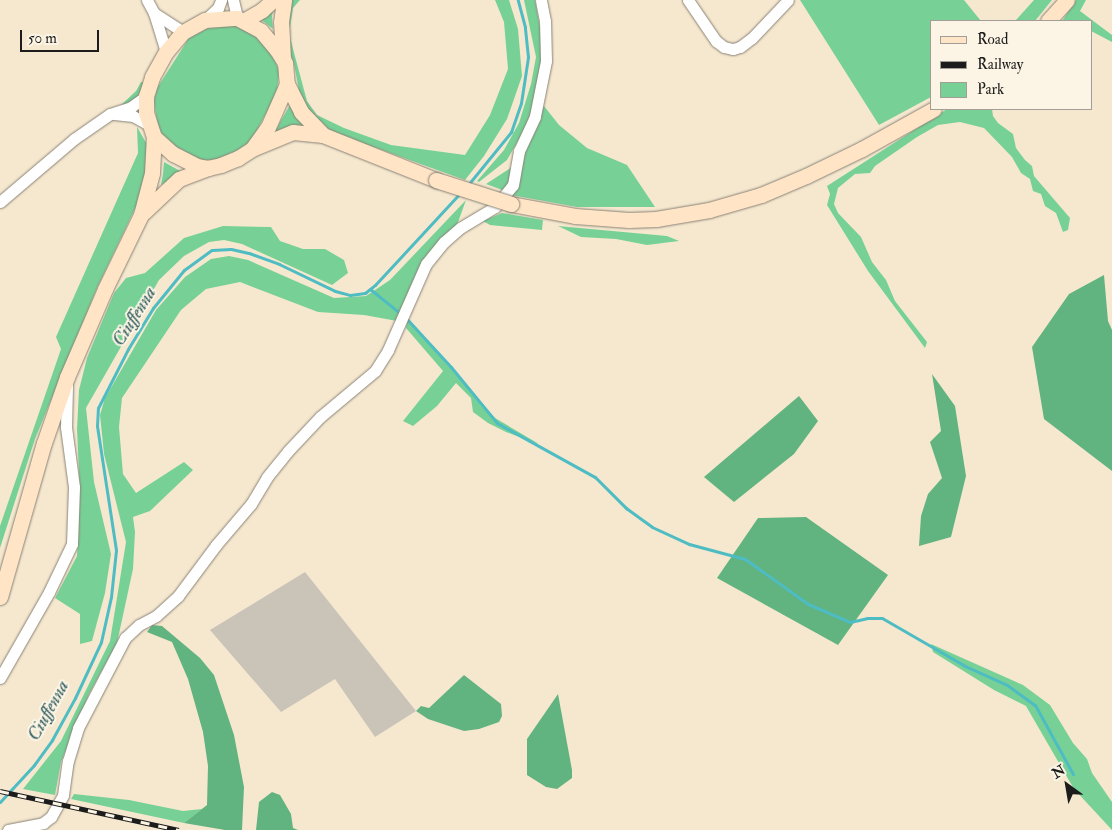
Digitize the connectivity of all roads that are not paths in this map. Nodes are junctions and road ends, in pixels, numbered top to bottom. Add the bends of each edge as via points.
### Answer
1 (147, 0) edge
2 (221, 0) edge
3 (233, 0) edge
4 (273, 0) edge
5 (284, 0) edge
6 (541, 0) edge
7 (688, 0) edge
8 (788, 0) edge
9 (1067, 0) edge
10 (154, 13) junction
11 (241, 19) junction
12 (205, 20) junction
13 (1049, 20) edge
14 (183, 32) junction
15 (166, 52) junction
16 (283, 58) junction
17 (287, 84) junction
18 (146, 96) junction
19 (932, 110) edge
20 (110, 114) junction
21 (151, 131) junction
22 (323, 135) junction
23 (252, 148) junction
24 (208, 168) junction
25 (1, 199) edge
26 (141, 215) junction
27 (67, 377) junction
28 (19, 528) junction
29 (0, 559) edge
30 (0, 597) edge
31 (0, 678) edge
32 (8, 830) edge

1 - 10 street
2 - 12 street via 218,8
3 - 11 street
4 - 11 main road via 262,10
5 - 16 main road via 281,22
6 - 32 street via 546,61 535,116 519,151 513,185 495,207 444,242 426,264 388,350 375,371 320,417 288,451 251,504 178,596 125,638 78,728 68,761 63,795 51,817 43,823
7 - 8 street via 716,41 733,49 752,38
9 - 13 main road
10 - 14 street
10 - 15 street
11 - 12 main road
11 - 16 main road via 268,38
12 - 14 main road
14 - 15 main road
15 - 18 main road
16 - 17 main road
17 - 22 main road via 301,112
17 - 23 main road via 268,127
18 - 20 street via 131,107
18 - 21 main road
19 - 22 main road, bridge via 871,144 761,195 709,210 656,219 575,216 511,204 436,180
20 - 21 street via 133,116
20 - 25 street
21 - 24 main road via 182,159
21 - 26 main road via 152,173
22 - 23 main road via 293,132
23 - 24 main road via 238,158
24 - 26 main road via 179,179
26 - 27 main road
27 - 28 main road
27 - 31 street via 66,428 74,487 72,544
28 - 29 main road
28 - 30 main road

